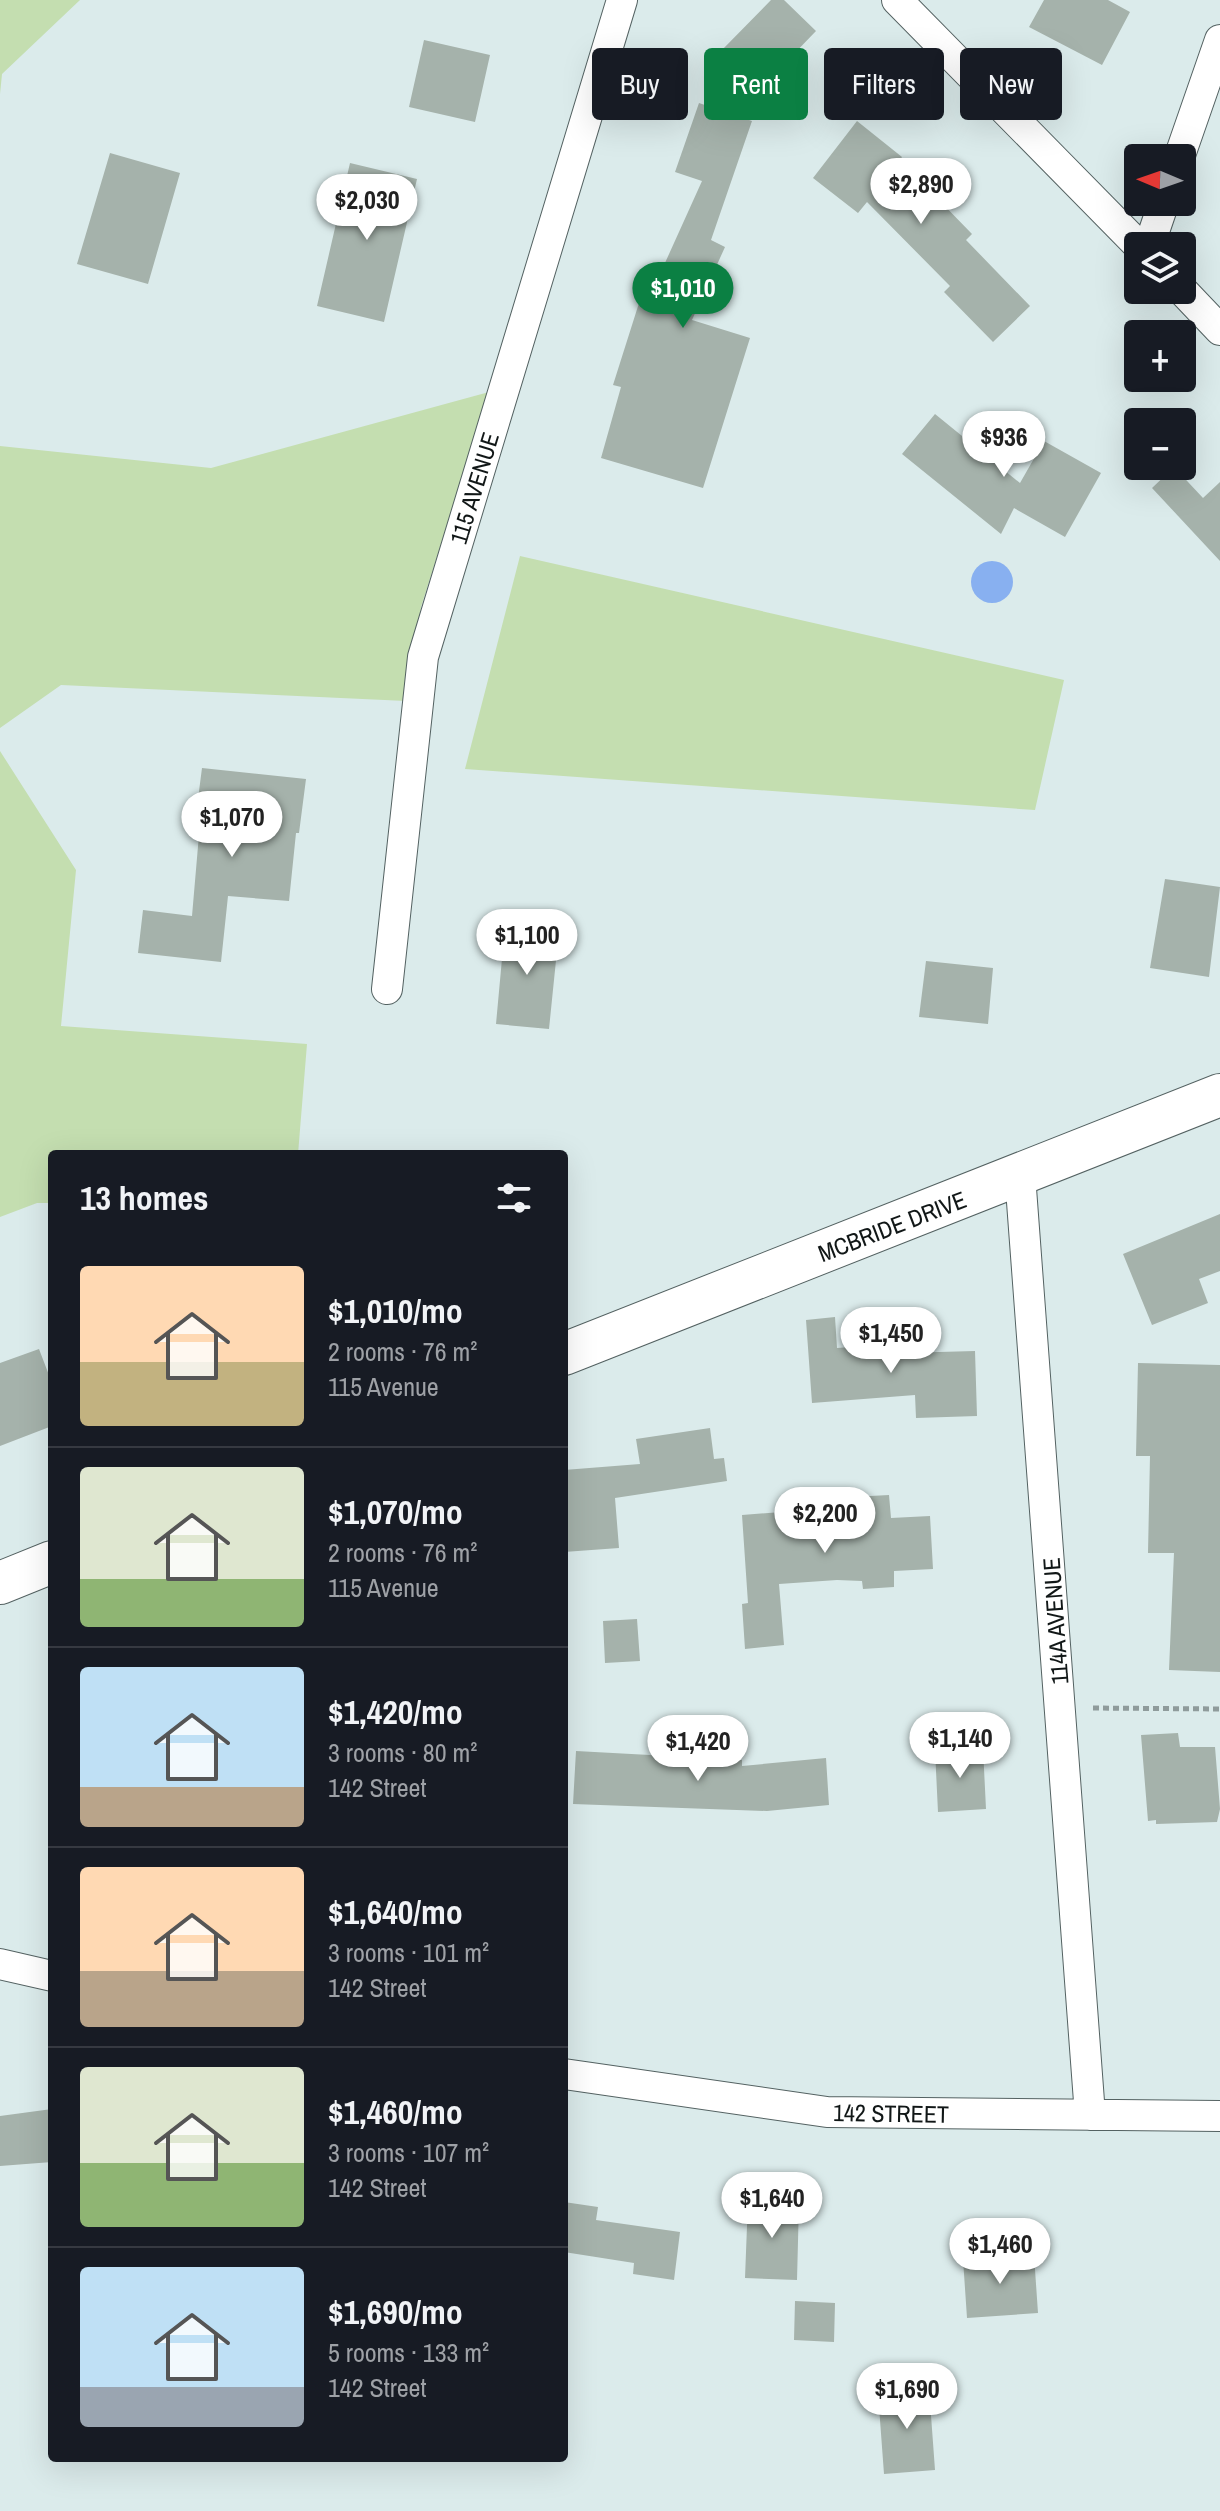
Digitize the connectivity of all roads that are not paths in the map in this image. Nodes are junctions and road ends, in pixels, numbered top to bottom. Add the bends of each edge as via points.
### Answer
1 (622, 0) edge
2 (897, 0) edge
3 (1220, 40) edge
4 (1184, 144) edge
5 (1125, 232) edge
6 (1195, 304) edge
7 (1220, 330) edge
8 (387, 989) dead end
9 (1220, 1095) edge
10 (1020, 1175) junction
11 (568, 1352) edge
12 (48, 1564) edge
13 (0, 1583) edge
14 (0, 1964) edge
15 (48, 1975) edge
16 (568, 2075) edge
17 (1090, 2115) junction
18 (1220, 2116) edge

1 - 8 street, 115 AVENUE via 423,657
2 - 5 street
3 - 4 street
6 - 7 street
9 - 10 street, MCBRIDE DRIVE
10 - 11 street, MCBRIDE DRIVE
10 - 17 street, 114A AVENUE
12 - 13 street
14 - 15 street
16 - 17 street, 142 STREET via 827,2112
17 - 18 street, 142 STREET

